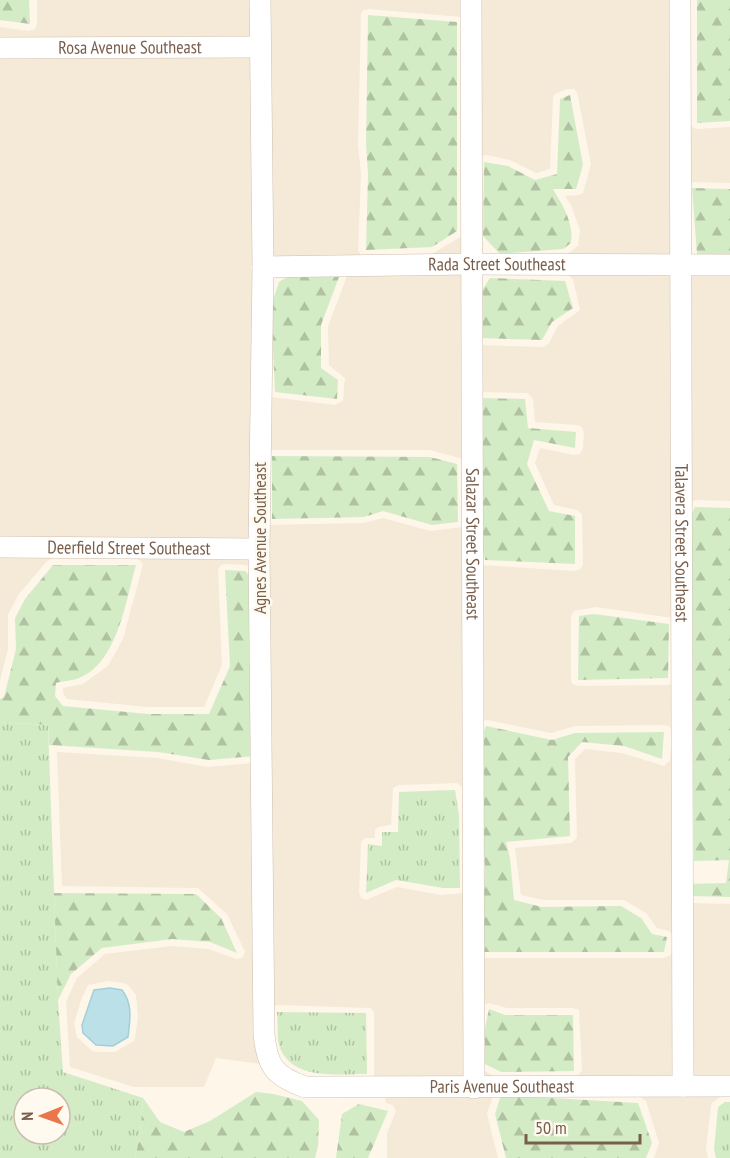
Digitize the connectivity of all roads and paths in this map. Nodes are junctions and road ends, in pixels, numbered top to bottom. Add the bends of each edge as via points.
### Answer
1 (260, 0) edge
2 (471, 0) edge
3 (680, 0) edge
4 (260, 47) junction
5 (0, 48) edge
6 (471, 264) junction
7 (681, 265) junction
8 (730, 265) edge
9 (263, 267) junction
10 (0, 547) edge
11 (259, 549) junction
12 (276, 1072) joint
13 (683, 1086) junction
14 (730, 1086) edge
15 (474, 1088) junction

1 - 4 street, Agnes Avenue Southeast
2 - 6 street, Salazar Street Southeast
3 - 7 street, Talavera Street Southeast
4 - 5 street, Rosa Avenue Southeast
4 - 9 street, Agnes Avenue Southeast
6 - 7 street, Rada Street Southeast
6 - 9 street, Rada Street Southeast
6 - 15 street, Salazar Street Southeast
7 - 8 street, Rada Street Southeast
7 - 13 street, Talavera Street Southeast
9 - 11 street, Agnes Avenue Southeast
10 - 11 street, Deerfield Street Southeast
11 - 12 street, Agnes Avenue Southeast via 264,1034 266,1054
12 - 15 street, Paris Avenue Southeast via 286,1081 305,1087
13 - 14 street, Paris Avenue Southeast
13 - 15 street, Paris Avenue Southeast

